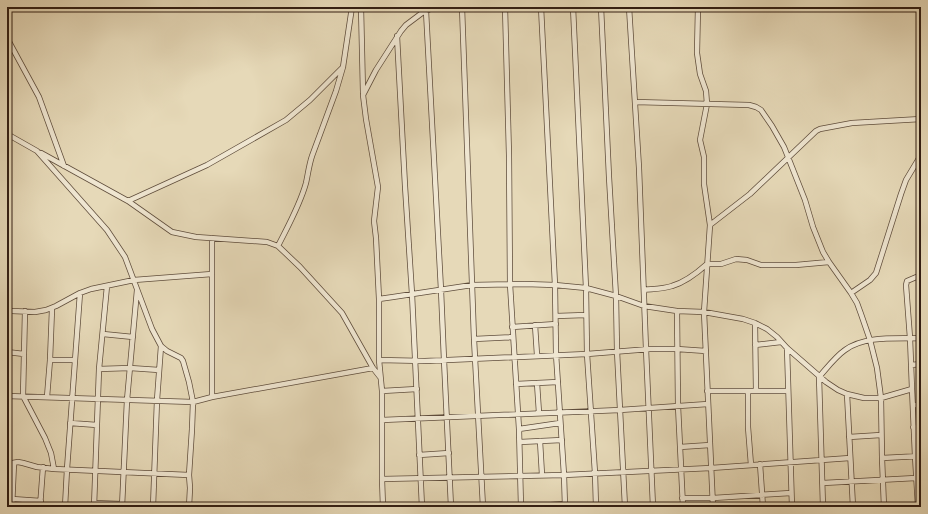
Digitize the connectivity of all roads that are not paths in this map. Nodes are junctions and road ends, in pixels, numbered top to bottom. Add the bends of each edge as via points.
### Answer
1 (352, 7) edge
2 (361, 7) edge
3 (434, 7) edge
4 (462, 7) edge
5 (505, 7) edge
6 (542, 7) edge
7 (573, 7) edge
8 (601, 7) edge
9 (629, 7) edge
10 (698, 7) edge
11 (426, 11) junction
12 (398, 36) junction
13 (7, 38) edge
14 (343, 67) junction
15 (363, 95) junction
16 (635, 102) junction
17 (707, 104) junction
18 (921, 119) edge
19 (7, 134) edge
20 (37, 151) junction
21 (921, 155) edge
22 (788, 157) junction
23 (64, 166) junction
24 (128, 201) junction
25 (710, 225) junction
26 (212, 238) junction
27 (278, 246) junction
28 (829, 262) junction
29 (708, 264) junction
30 (212, 274) junction
31 (921, 274) edge
32 (134, 280) junction
33 (510, 284) junction
34 (472, 285) junction
35 (555, 285) junction
36 (107, 286) junction
37 (137, 288) junction
38 (586, 288) junction
39 (441, 290) junction
40 (644, 290) junction
41 (80, 292) junction
42 (851, 293) junction
43 (412, 294) junction
44 (616, 296) junction
45 (379, 300) junction
46 (644, 306) junction
47 (7, 309) edge
48 (52, 309) junction
49 (25, 311) junction
50 (677, 311) junction
51 (704, 312) junction
52 (586, 315) junction
53 (556, 316) junction
54 (755, 323) junction
55 (556, 324) junction
56 (535, 326) junction
57 (512, 327) junction
58 (103, 334) junction
59 (133, 337) junction
60 (513, 337) junction
61 (910, 338) junction
62 (921, 338) edge
63 (474, 339) junction
64 (870, 340) junction
65 (781, 342) junction
66 (755, 345) junction
67 (161, 346) junction
68 (787, 348) junction
69 (677, 349) junction
70 (646, 350) junction
71 (706, 351) junction
72 (7, 352) edge
73 (617, 352) junction
74 (24, 354) junction
75 (556, 354) junction
76 (587, 354) junction
77 (537, 356) junction
78 (514, 357) junction
79 (475, 358) junction
80 (50, 360) junction
81 (75, 360) junction
82 (379, 360) junction
83 (444, 360) junction
84 (415, 361) junction
85 (921, 364) edge
86 (911, 365) junction
87 (130, 368) junction
88 (373, 368) junction
89 (100, 369) junction
90 (159, 370) junction
91 (819, 376) junction
92 (381, 379) junction
93 (558, 382) junction
94 (537, 383) junction
95 (516, 384) junction
96 (417, 389) junction
97 (912, 389) junction
98 (788, 390) junction
99 (382, 391) junction
100 (748, 391) junction
101 (756, 391) junction
102 (707, 392) junction
103 (847, 394) junction
104 (7, 396) edge
105 (23, 396) junction
106 (47, 397) junction
107 (212, 397) junction
108 (72, 398) junction
109 (881, 398) junction
110 (98, 399) junction
111 (127, 400) junction
112 (157, 400) junction
113 (193, 402) junction
114 (708, 404) junction
115 (913, 405) junction
116 (921, 405) edge
117 (678, 406) junction
118 (649, 408) junction
119 (620, 410) junction
120 (591, 411) junction
121 (560, 412) junction
122 (539, 413) junction
123 (518, 414) junction
124 (479, 416) junction
125 (447, 417) junction
126 (418, 418) junction
127 (382, 420) junction
128 (70, 423) junction
129 (560, 423) junction
130 (97, 425) junction
131 (914, 427) junction
132 (921, 428) edge
133 (519, 429) junction
134 (881, 435) junction
135 (849, 437) junction
136 (562, 440) junction
137 (540, 441) junction
138 (520, 442) junction
139 (710, 445) junction
140 (680, 447) junction
141 (449, 453) junction
142 (420, 455) junction
143 (915, 456) junction
144 (921, 456) edge
145 (850, 458) junction
146 (882, 458) junction
147 (822, 460) junction
148 (790, 462) junction
149 (14, 463) junction
150 (7, 464) edge
151 (760, 464) junction
152 (752, 465) junction
153 (43, 467) junction
154 (711, 468) junction
155 (54, 469) junction
156 (67, 469) junction
157 (681, 469) junction
158 (96, 470) junction
159 (651, 471) junction
160 (123, 472) junction
161 (623, 472) junction
162 (154, 473) junction
163 (595, 473) junction
164 (189, 474) junction
165 (564, 474) junction
166 (542, 475) junction
167 (482, 476) junction
168 (521, 476) junction
169 (450, 477) junction
170 (420, 478) junction
171 (916, 478) junction
172 (382, 479) junction
173 (883, 480) junction
174 (852, 482) junction
175 (823, 483) junction
176 (791, 493) junction
177 (919, 494) edge
178 (762, 495) junction
179 (682, 498) junction
180 (713, 498) junction
181 (12, 499) junction
182 (41, 501) junction
183 (94, 505) edge
184 (122, 505) edge
185 (565, 506) edge
186 (12, 507) edge
187 (40, 507) edge
188 (66, 507) edge
189 (153, 507) edge
190 (189, 507) edge
191 (383, 507) edge
192 (422, 507) edge
193 (451, 507) edge
194 (483, 507) edge
195 (522, 507) edge
196 (596, 507) edge
197 (624, 507) edge
198 (653, 507) edge
199 (683, 507) edge
200 (713, 507) edge
201 (763, 507) edge
202 (792, 507) edge
203 (824, 507) edge
204 (853, 507) edge
205 (884, 507) edge
206 (918, 507) edge

1 - 14 street
2 - 15 street
3 - 11 street
4 - 34 street
5 - 33 street
6 - 35 street
7 - 38 street
8 - 44 street
9 - 16 street
10 - 17 street via 697,53
11 - 12 street via 406,25
11 - 39 street
12 - 15 street
12 - 43 street
13 - 23 street via 39,97
14 - 24 street via 286,120 207,165
14 - 27 street via 309,164 306,183
15 - 45 street via 378,187 374,221
16 - 17 street
16 - 40 street
17 - 22 street via 748,105 761,110
17 - 25 street via 700,140
18 - 22 street via 852,123 820,129
19 - 20 street
20 - 23 street
20 - 32 street via 107,230 125,257
21 - 42 street via 901,194 876,273
22 - 25 street via 750,194
22 - 28 street via 820,246
23 - 24 street
24 - 26 street via 172,232
25 - 29 street
26 - 27 street via 267,242
26 - 30 street
27 - 88 street via 342,313
28 - 29 street via 796,265 761,264 736,259 721,264
28 - 42 street
29 - 40 street via 696,274 672,286
29 - 51 street
30 - 32 street
30 - 107 street
31 - 61 street via 907,281 906,285
32 - 36 street
32 - 37 street
33 - 34 street
33 - 35 street
33 - 57 street
34 - 39 street
34 - 63 street
35 - 38 street
35 - 53 street
36 - 41 street
36 - 58 street
37 - 59 street
37 - 67 street via 152,330
38 - 44 street
38 - 52 street
39 - 43 street
39 - 83 street
40 - 46 street
41 - 48 street
41 - 81 street
42 - 64 street via 857,302
43 - 45 street
43 - 84 street
44 - 46 street
44 - 73 street
45 - 82 street
46 - 50 street
46 - 70 street
47 - 49 street
48 - 49 street
48 - 80 street
49 - 74 street
50 - 51 street
50 - 69 street
51 - 54 street
51 - 71 street
52 - 53 street
52 - 76 street
53 - 55 street
54 - 65 street
54 - 66 street
55 - 56 street
55 - 75 street
56 - 57 street
56 - 77 street
57 - 60 street
58 - 59 street
58 - 89 street
59 - 87 street
60 - 63 street
60 - 78 street
61 - 62 street
61 - 64 street
61 - 86 street
63 - 79 street
64 - 91 street via 847,348
64 - 109 street
65 - 66 street
65 - 68 street
66 - 101 street
67 - 90 street
67 - 113 street via 181,358
68 - 91 street
68 - 98 street
69 - 70 street
69 - 71 street
69 - 117 street
70 - 73 street
70 - 118 street
71 - 102 street
72 - 74 street
73 - 76 street
73 - 119 street
74 - 105 street
75 - 76 street
75 - 77 street
75 - 93 street
76 - 120 street
77 - 78 street
78 - 79 street
78 - 95 street
79 - 83 street
79 - 124 street
80 - 81 street
80 - 106 street
81 - 108 street
82 - 84 street
82 - 92 street
83 - 84 street
83 - 125 street
84 - 96 street
85 - 86 street
86 - 97 street
87 - 89 street
87 - 90 street
87 - 111 street
88 - 92 street
88 - 107 street
89 - 110 street
90 - 112 street
91 - 103 street
91 - 147 street
92 - 99 street
93 - 94 street
93 - 121 street
94 - 95 street
94 - 122 street
95 - 123 street
96 - 99 street
96 - 126 street
97 - 109 street
97 - 115 street
98 - 101 street
98 - 148 street
99 - 127 street
100 - 101 street
100 - 102 street
100 - 152 street
102 - 114 street
103 - 109 street
103 - 135 street
104 - 105 street
105 - 106 street
105 - 155 street via 45,438
106 - 108 street
107 - 113 street
108 - 110 street
108 - 128 street
109 - 134 street
110 - 111 street
110 - 130 street
111 - 112 street
111 - 160 street
112 - 113 street
112 - 162 street
113 - 164 street
114 - 117 street
114 - 139 street
115 - 116 street
115 - 131 street
117 - 118 street
117 - 140 street
118 - 119 street
118 - 159 street
119 - 120 street
119 - 161 street
120 - 121 street
120 - 163 street
121 - 122 street
121 - 129 street
122 - 123 street
123 - 124 street
123 - 133 street
124 - 125 street
124 - 167 street
125 - 126 street
125 - 141 street
126 - 127 street
126 - 142 street
127 - 172 street
128 - 130 street
128 - 156 street
129 - 133 street
129 - 136 street
130 - 158 street
131 - 132 street
131 - 143 street
133 - 138 street
134 - 135 street
134 - 146 street
135 - 145 street
136 - 137 street
136 - 165 street
137 - 138 street
137 - 166 street
138 - 168 street
139 - 140 street
139 - 154 street
140 - 157 street
141 - 142 street
141 - 169 street
142 - 170 street
143 - 144 street
143 - 146 street
143 - 171 street
145 - 147 street
145 - 174 street
146 - 173 street
147 - 148 street
147 - 175 street
148 - 151 street
148 - 176 street
149 - 150 street
149 - 153 street
149 - 181 street
151 - 152 street
151 - 178 street
152 - 154 street
153 - 155 street
153 - 182 street
154 - 157 street
154 - 180 street
155 - 156 street
156 - 158 street
156 - 188 street
157 - 159 street
157 - 179 street
158 - 160 street
158 - 183 street
159 - 161 street
159 - 198 street
160 - 162 street
160 - 184 street
161 - 163 street
161 - 197 street
162 - 164 street
162 - 189 street
163 - 165 street
163 - 196 street
164 - 190 street
165 - 166 street
165 - 185 street
166 - 168 street
167 - 168 street
167 - 169 street
167 - 194 street
168 - 195 street
169 - 170 street
169 - 193 street
170 - 172 street
170 - 192 street
171 - 173 street
171 - 177 street
172 - 191 street
173 - 174 street
173 - 205 street
174 - 175 street
174 - 204 street
175 - 203 street
176 - 178 street
176 - 202 street
177 - 206 street
178 - 180 street
178 - 201 street
179 - 180 street
179 - 199 street
180 - 200 street
181 - 182 street
181 - 186 street
182 - 187 street
183 - 184 street
185 - 195 street

